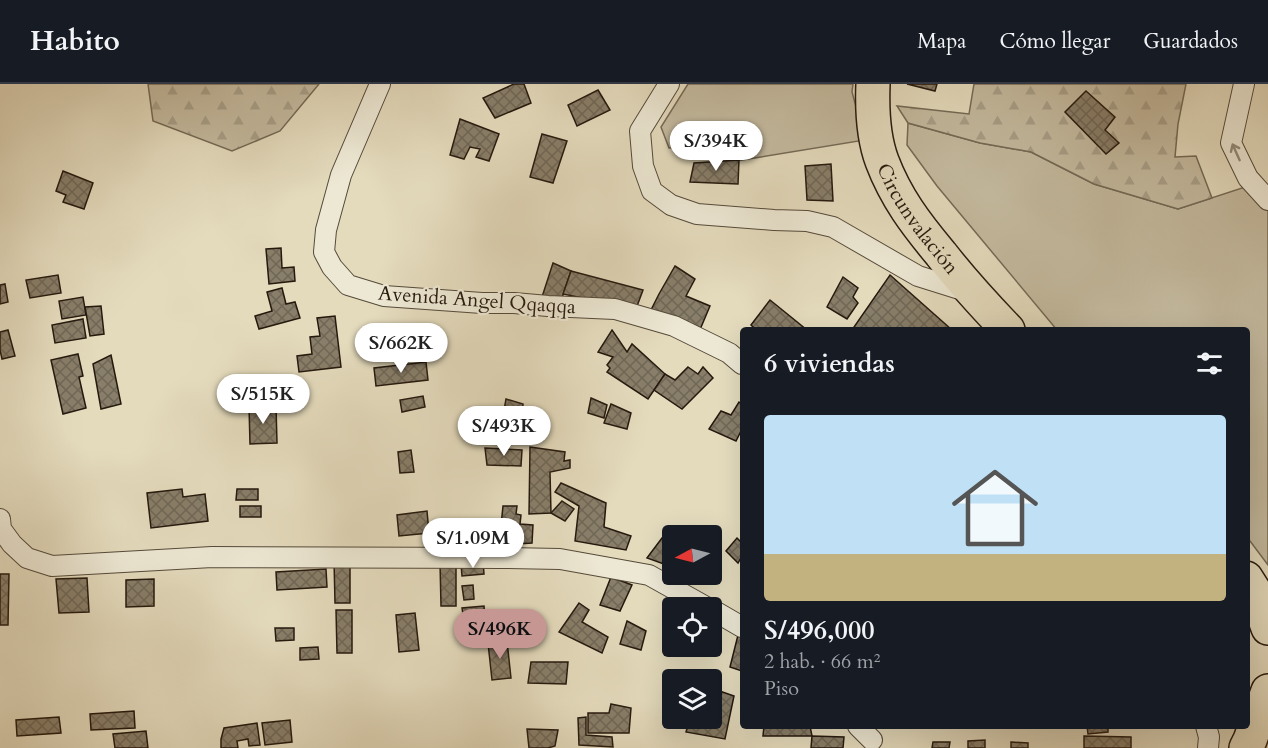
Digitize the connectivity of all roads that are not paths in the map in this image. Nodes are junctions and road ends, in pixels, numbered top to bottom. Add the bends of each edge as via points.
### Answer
1 (380, 84) edge
2 (669, 84) edge
3 (873, 84) edge
4 (1244, 84) edge
5 (1268, 200) edge
6 (972, 292) junction
7 (1005, 327) edge
8 (740, 362) edge
9 (0, 519) edge
10 (1250, 585) edge
11 (690, 597) edge
12 (722, 615) edge
13 (740, 626) edge
14 (1268, 628) edge
15 (1268, 691) edge
16 (1207, 729) edge
17 (1208, 748) edge
18 (1246, 748) edge

1 - 8 street, Avenida Angel Qqaqqa via 341,175 326,230 324,252 348,285 384,296 615,309 674,326 729,352
2 - 6 street via 640,131 643,166 652,191 671,205 697,214 807,221 833,227 918,276
3 - 6 highway, Circunvalación via 875,133 894,189 912,219
5 -> 4 street via 1248,178 1231,143
6 - 7 highway, Circunvalación
9 - 11 street via 1,529 27,558 52,566 212,557 560,559 649,575
10 - 14 highway
12 - 13 street
15 - 18 highway
16 - 17 street

